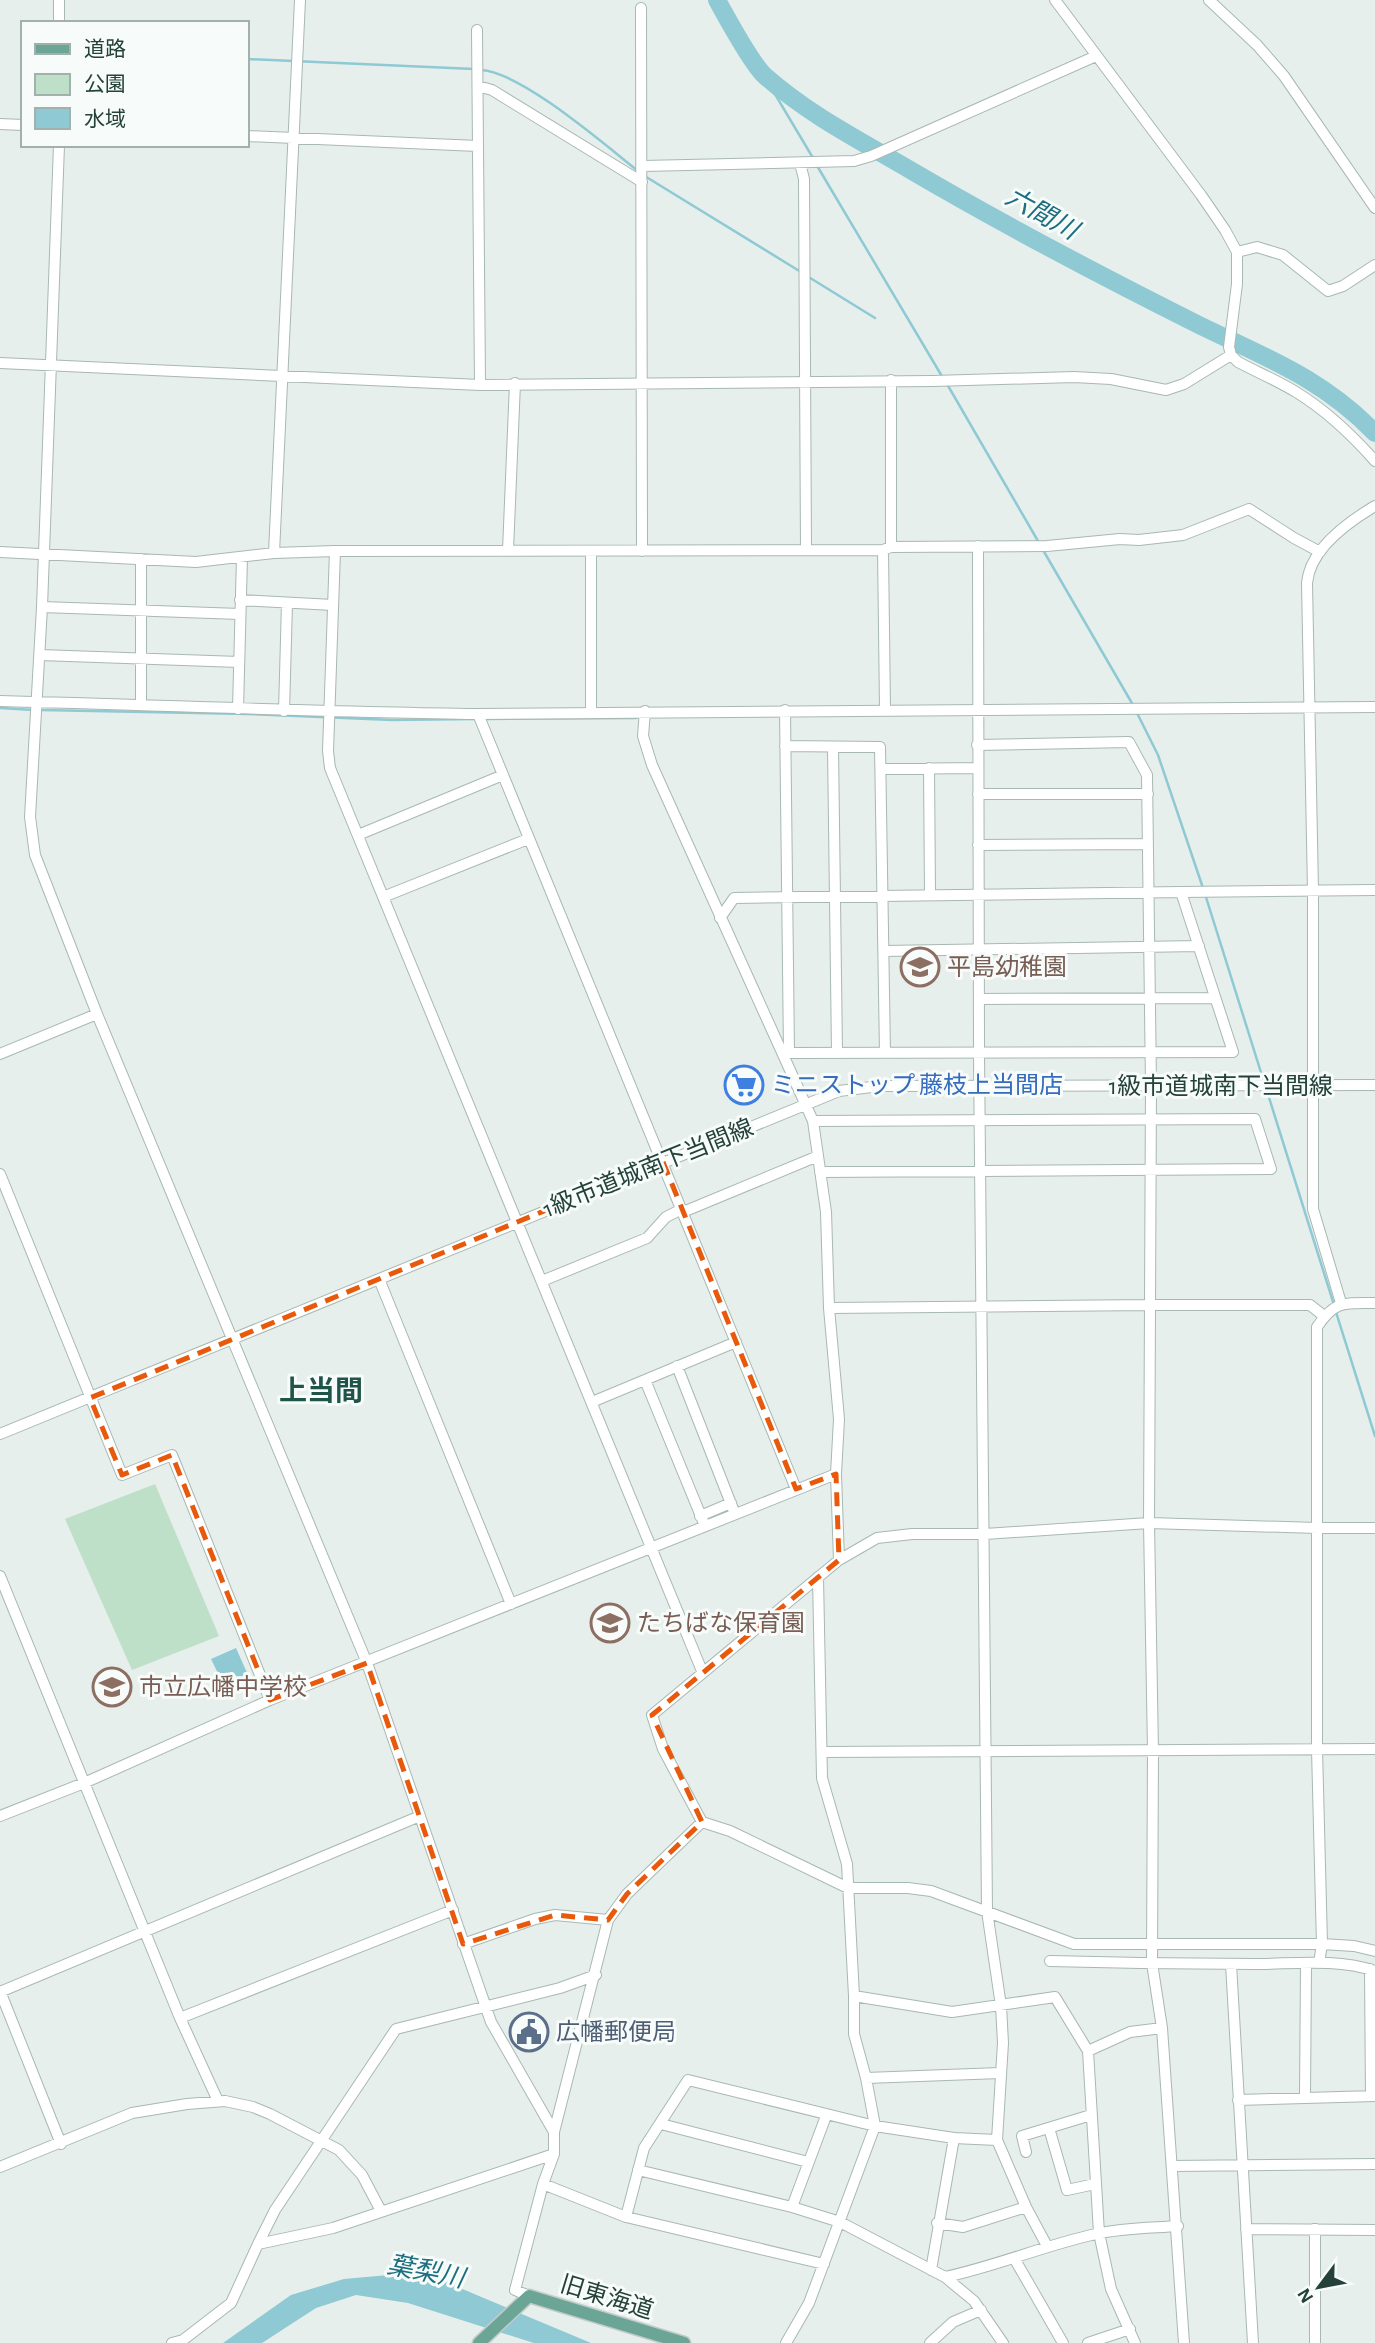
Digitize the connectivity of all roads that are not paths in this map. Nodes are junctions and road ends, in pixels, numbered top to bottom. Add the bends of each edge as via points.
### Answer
1 (59, 0) edge
2 (300, 0) edge
3 (1055, 0) edge
4 (1209, 0) edge
5 (641, 8) dead end
6 (59, 21) edge
7 (477, 30) dead end
8 (1096, 56) junction
9 (478, 86) junction
10 (0, 124) edge
11 (21, 125) edge
12 (248, 136) edge
13 (293, 139) junction
14 (478, 146) junction
15 (59, 147) edge
16 (803, 164) junction
17 (643, 166) junction
18 (642, 182) junction
19 (1375, 208) edge
20 (1237, 252) junction
21 (1375, 265) edge
22 (1230, 351) junction
23 (0, 363) edge
24 (51, 365) junction
25 (283, 377) junction
26 (891, 380) junction
27 (804, 381) junction
28 (641, 382) junction
29 (515, 383) junction
30 (480, 384) junction
31 (1375, 461) edge
32 (1375, 506) edge
33 (978, 546) junction
34 (887, 549) junction
35 (508, 550) junction
36 (806, 550) junction
37 (335, 551) junction
38 (591, 551) junction
39 (642, 551) junction
40 (0, 552) edge
41 (1320, 552) junction
42 (44, 553) junction
43 (274, 553) junction
44 (242, 557) junction
45 (141, 559) junction
46 (240, 600) junction
47 (287, 603) junction
48 (333, 605) junction
49 (42, 607) junction
50 (142, 610) junction
51 (240, 614) junction
52 (40, 655) junction
53 (141, 658) junction
54 (239, 662) junction
55 (0, 701) edge
56 (37, 702) junction
57 (141, 704) junction
58 (1309, 707) junction
59 (1375, 707) edge
60 (237, 709) junction
61 (785, 710) junction
62 (885, 710) junction
63 (977, 710) junction
64 (284, 711) junction
65 (591, 711) junction
66 (645, 711) junction
67 (478, 714) junction
68 (330, 717) junction
69 (977, 744) junction
70 (785, 746) junction
71 (834, 747) junction
72 (929, 768) junction
73 (977, 768) junction
74 (881, 769) junction
75 (503, 775) junction
76 (978, 794) junction
77 (1148, 794) junction
78 (358, 835) junction
79 (528, 839) junction
80 (1147, 844) junction
81 (978, 845) junction
82 (1375, 890) edge
83 (1149, 891) junction
84 (1313, 891) junction
85 (1181, 892) junction
86 (978, 893) junction
87 (930, 894) junction
88 (834, 895) junction
89 (882, 895) junction
90 (786, 896) junction
91 (383, 897) junction
92 (720, 918) junction
93 (1150, 947) junction
94 (1199, 947) junction
95 (978, 950) junction
96 (884, 951) junction
97 (1150, 998) junction
98 (1215, 998) junction
99 (979, 999) junction
100 (97, 1014) junction
101 (1151, 1052) junction
102 (836, 1053) junction
103 (0, 1054) edge
104 (786, 1054) junction
105 (884, 1054) junction
106 (979, 1054) junction
107 (1375, 1085) edge
108 (1151, 1086) junction
109 (1314, 1086) junction
110 (979, 1087) junction
111 (805, 1103) junction
112 (1151, 1119) junction
113 (979, 1120) junction
114 (813, 1121) junction
115 (818, 1156) junction
116 (663, 1162) junction
117 (1151, 1168) junction
118 (980, 1170) junction
119 (821, 1172) junction
120 (0, 1174) edge
121 (683, 1211) junction
122 (518, 1222) junction
123 (379, 1279) junction
124 (542, 1281) junction
125 (1341, 1303) junction
126 (1375, 1303) edge
127 (1150, 1305) junction
128 (981, 1307) junction
129 (829, 1308) junction
130 (1324, 1317) junction
131 (234, 1339) junction
132 (736, 1342) junction
133 (677, 1366) junction
134 (645, 1380) junction
135 (90, 1398) junction
136 (592, 1402) junction
137 (0, 1434) edge
138 (836, 1474) junction
139 (796, 1489) junction
140 (731, 1503) junction
141 (735, 1514) junction
142 (700, 1516) junction
143 (1149, 1523) junction
144 (705, 1526) junction
145 (1317, 1528) junction
146 (1375, 1528) edge
147 (985, 1534) junction
148 (651, 1548) junction
149 (839, 1560) junction
150 (0, 1576) edge
151 (818, 1577) junction
152 (511, 1604) junction
153 (367, 1663) junction
154 (702, 1671) junction
155 (270, 1700) junction
156 (1317, 1749) junction
157 (1375, 1749) edge
158 (1153, 1751) junction
159 (822, 1752) junction
160 (984, 1752) junction
161 (83, 1783) junction
162 (0, 1816) edge
163 (420, 1816) junction
164 (702, 1822) junction
165 (848, 1888) junction
166 (453, 1910) junction
167 (986, 1911) junction
168 (608, 1920) junction
169 (144, 1931) junction
170 (463, 1944) junction
171 (1151, 1944) junction
172 (1322, 1944) junction
173 (1375, 1951) edge
174 (1050, 1961) dead end
175 (1319, 1963) junction
176 (1152, 1964) junction
177 (1231, 1964) junction
178 (1307, 1964) junction
179 (1373, 1970) edge
180 (596, 1975) junction
181 (0, 1991) edge
182 (854, 1996) junction
183 (485, 2005) junction
184 (1001, 2006) junction
185 (180, 2018) junction
186 (1163, 2028) junction
187 (1088, 2051) junction
188 (1000, 2073) junction
189 (866, 2078) junction
190 (1373, 2096) edge
191 (1305, 2097) junction
192 (1238, 2100) junction
193 (218, 2101) junction
194 (1091, 2115) junction
195 (826, 2116) junction
196 (661, 2124) junction
197 (876, 2126) junction
198 (1049, 2128) junction
199 (554, 2132) junction
200 (954, 2138) junction
201 (997, 2140) junction
202 (323, 2141) junction
203 (61, 2144) junction
204 (1026, 2152) dead end
205 (554, 2154) junction
206 (808, 2162) junction
207 (1244, 2164) junction
208 (1375, 2164) edge
209 (1172, 2166) junction
210 (0, 2167) edge
211 (638, 2170) junction
212 (543, 2184) junction
213 (1095, 2184) junction
214 (792, 2207) junction
215 (1026, 2207) junction
216 (381, 2211) junction
217 (626, 2217) junction
218 (840, 2222) junction
219 (937, 2222) junction
220 (1178, 2225) junction
221 (1246, 2229) junction
222 (1315, 2229) junction
223 (1375, 2230) edge
224 (1099, 2233) junction
225 (258, 2244) junction
226 (1047, 2246) junction
227 (1014, 2258) junction
228 (824, 2264) junction
229 (931, 2270) junction
230 (945, 2277) junction
231 (525, 2300) junction
232 (981, 2310) junction
233 (1130, 2329) junction
234 (482, 2341) edge
235 (172, 2343) edge
236 (684, 2343) edge
237 (786, 2343) edge
238 (930, 2343) edge
239 (1003, 2343) edge
240 (1063, 2343) edge
241 (1088, 2343) edge
242 (1135, 2343) edge
243 (1184, 2343) edge
244 (1253, 2343) edge
245 (1315, 2343) edge

1 - 6 street
2 - 13 street
3 - 8 street
4 - 19 street via 1284,76
5 - 17 street
7 - 9 street
8 - 16 street via 871,156
8 - 20 street via 1201,195
9 - 14 street
9 - 18 street via 492,90
10 - 11 street
12 - 13 street
13 - 14 street
13 - 25 street
14 - 30 street
15 - 24 street
16 - 17 street
16 - 27 street
17 - 18 street
18 - 28 street
20 - 21 street via 1257,247 1283,255 1328,291
20 - 22 street
22 - 26 street via 1184,384 1166,390 1074,377
22 - 31 street via 1238,362 1297,392 1327,414
23 - 24 street
24 - 25 street
24 - 42 street
25 - 30 street
25 - 43 street
26 - 27 street
26 - 34 street
27 - 28 street
27 - 36 street
28 - 29 street
28 - 39 street
29 - 30 street
29 - 35 street
32 - 41 street via 1354,518
33 - 34 street
33 - 41 street via 1047,546 1183,535 1249,509
33 - 63 street
34 - 36 street
34 - 62 street
35 - 37 street
35 - 38 street
36 - 39 street
37 - 43 street
37 - 48 street
38 - 39 street
38 - 65 street
40 - 42 street
41 - 58 street via 1308,570 1307,583
42 - 45 street
42 - 49 street
43 - 44 street
44 - 45 street via 196,562
44 - 46 street
45 - 50 street
46 - 47 street
46 - 51 street
47 - 48 street
47 - 64 street
48 - 68 street
49 - 50 street
49 - 52 street
50 - 51 street
50 - 53 street
51 - 54 street
52 - 53 street
52 - 56 street
53 - 54 street
53 - 57 street
54 - 60 street
55 - 56 street
56 - 57 street
56 - 100 street via 31,837
57 - 60 street
58 - 59 street
58 - 63 street
58 - 84 street
60 - 64 street
61 - 62 street
61 - 66 street
61 - 70 street
62 - 63 street
63 - 69 street
64 - 68 street
65 - 66 street
65 - 67 street
66 - 92 street via 643,736 652,765
67 - 68 street
67 - 75 street
68 - 78 street via 330,768
69 - 73 street
69 - 77 street via 1129,742 1147,775
70 - 71 street
70 - 90 street
71 - 74 street via 880,747
71 - 88 street
72 - 73 street
72 - 74 street
72 - 87 street
73 - 76 street
74 - 89 street
75 - 78 street
75 - 79 street
76 - 77 street
76 - 81 street
77 - 80 street
78 - 91 street
79 - 91 street
79 - 116 street
80 - 81 street
80 - 83 street
81 - 86 street
82 - 84 street
83 - 85 street
83 - 86 street
83 - 93 street
84 - 85 street
84 - 109 street
85 - 94 street
86 - 87 street
86 - 95 street
87 - 89 street
88 - 89 street
88 - 90 street
88 - 102 street
89 - 96 street
90 - 92 street via 734,898
90 - 104 street
91 - 122 street
92 - 104 street
93 - 94 street
93 - 95 street
93 - 97 street
94 - 98 street
95 - 96 street
95 - 99 street
96 - 105 street
97 - 98 street
97 - 99 street
97 - 101 street
98 - 101 street via 1233,1052
99 - 106 street
100 - 103 street
100 - 131 street
101 - 106 street
101 - 108 street
102 - 104 street
102 - 105 street
104 - 111 street
105 - 106 street
106 - 110 street
107 - 109 street, 1級市道城南下当間線
108 - 109 street, 1級市道城南下当間線
108 - 110 street, 1級市道城南下当間線
108 - 112 street
109 - 125 street via 1313,1209
110 - 111 street, 1級市道城南下当間線 via 857,1088
110 - 113 street
111 - 114 street
111 - 116 street, 1級市道城南下当間線
112 - 113 street
112 - 117 street
112 - 117 street via 1255,1119 1271,1168
113 - 114 street
113 - 118 street
114 - 115 street
115 - 119 street
115 - 121 street
116 - 121 street
116 - 122 street, 1級市道城南下当間線
117 - 118 street
117 - 127 street
118 - 119 street
118 - 128 street
119 - 129 street
120 - 135 street
121 - 124 street via 666,1217 647,1238
121 - 132 street
122 - 123 street, 1級市道城南下当間線
122 - 124 street
123 - 131 street, 1級市道城南下当間線
123 - 152 street
124 - 136 street
125 - 126 street
125 - 130 street
127 - 128 street
127 - 130 street via 1310,1305
127 - 143 street
128 - 129 street
128 - 147 street
129 - 138 street via 839,1419
130 - 145 street via 1317,1328
131 - 135 street, 1級市道城南下当間線
131 - 153 street
132 - 133 street
132 - 139 street
133 - 134 street
133 - 140 street
134 - 136 street
134 - 142 street
135 - 137 street, 1級市道城南下当間線
135 - 155 street via 122,1475 172,1455
136 - 148 street
138 - 139 street
138 - 149 street
139 - 141 street
140 - 141 street
140 - 142 street
141 - 144 street
142 - 144 street
143 - 145 street
143 - 147 street
143 - 158 street
144 - 148 street
145 - 146 street
145 - 156 street
147 - 149 street via 891,1535 863,1544
147 - 160 street
148 - 152 street
148 - 154 street
149 - 151 street
150 - 161 street
151 - 154 street
151 - 159 street
152 - 153 street
153 - 155 street
153 - 163 street
154 - 164 street via 652,1715 663,1748
155 - 161 street
156 - 157 street
156 - 158 street
156 - 172 street
158 - 160 street
158 - 171 street
159 - 160 street
159 - 165 street via 822,1778 846,1864
160 - 167 street
161 - 162 street
161 - 169 street
163 - 166 street
163 - 169 street
164 - 165 street
164 - 168 street via 627,1894
165 - 167 street via 931,1891
165 - 182 street
166 - 170 street
166 - 185 street
167 - 171 street via 1074,1944
167 - 184 street
168 - 170 street via 555,1915
168 - 180 street
169 - 181 street
169 - 185 street
170 - 183 street
171 - 172 street
171 - 176 street
172 - 173 street
172 - 175 street
174 - 176 street
175 - 178 street
175 - 179 street
176 - 177 street
176 - 186 street
177 - 178 street
177 - 192 street
178 - 191 street
179 - 190 street
180 - 183 street
180 - 199 street
181 - 203 street
182 - 184 street via 952,2012
182 - 189 street via 854,2034
183 - 199 street
183 - 202 street via 396,2029
184 - 187 street via 1055,1997
184 - 188 street
185 - 193 street
186 - 187 street via 1130,2032
186 - 209 street
187 - 194 street
188 - 189 street
188 - 201 street
189 - 197 street
190 - 191 street
191 - 192 street
192 - 207 street
193 - 202 street via 253,2107
193 - 203 street via 132,2113
194 - 198 street
194 - 213 street
195 - 196 street via 688,2080
195 - 197 street
195 - 206 street
196 - 206 street
196 - 211 street via 644,2148
197 - 200 street
197 - 218 street
198 - 204 street via 1022,2136
198 - 213 street via 1067,2190
199 - 205 street
200 - 201 street
200 - 219 street
201 - 215 street
202 - 216 street via 351,2161
202 - 225 street via 275,2210
203 - 210 street
205 - 212 street
205 - 216 street
206 - 214 street
207 - 208 street
207 - 209 street
207 - 221 street
209 - 220 street
211 - 214 street
211 - 217 street
212 - 217 street
212 - 231 street via 515,2290
213 - 224 street
214 - 218 street
215 - 219 street via 963,2227
215 - 226 street
216 - 225 street via 312,2234
217 - 228 street
218 - 228 street
218 - 229 street
219 - 229 street
220 - 224 street
220 - 243 street
221 - 222 street
221 - 244 street
222 - 223 street
222 - 245 street
224 - 226 street
224 - 233 street via 1111,2289
225 - 235 street via 231,2303 183,2340
226 - 227 street
227 - 230 street
227 - 240 street
228 - 237 street
229 - 230 street
230 - 232 street
231 - 234 main road
231 - 236 main road, 旧東海道
232 - 238 street via 953,2322
232 - 239 street
233 - 241 street
233 - 242 street

